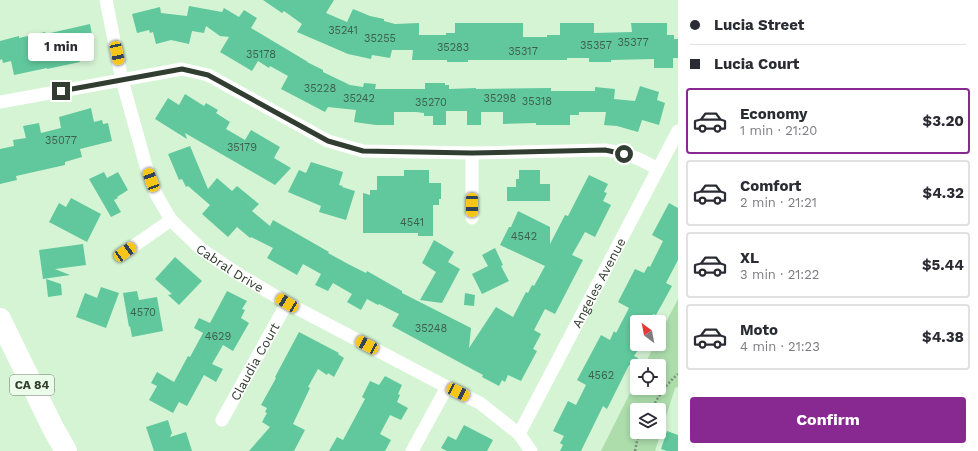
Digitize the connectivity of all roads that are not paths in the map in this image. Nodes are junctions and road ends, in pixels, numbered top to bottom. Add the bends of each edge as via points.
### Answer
1 (106, 0) edge
2 (122, 80) junction
3 (0, 102) edge
4 (678, 131) edge
5 (472, 153) junction
6 (658, 169) junction
7 (472, 218) dead end
8 (171, 220) junction
9 (125, 252) dead end
10 (287, 303) junction
11 (0, 319) edge
12 (447, 387) junction
13 (222, 420) dead end
14 (520, 434) junction
15 (66, 451) edge
16 (412, 451) edge
17 (531, 451) edge

1 - 2 street, Cabral Drive
2 - 3 street
2 - 5 street via 182,69 208,75 328,141 363,151
2 - 8 street, Cabral Drive via 146,166 156,194
4 - 6 street, Angeles Avenue
5 - 6 street via 605,150 641,160
5 - 7 street
6 - 14 street, Angeles Avenue
8 - 9 street
8 - 10 street, Cabral Drive via 201,250
10 - 12 street, Cabral Drive
10 - 13 street, Claudia Court
11 - 15 highway, CA 84
12 - 14 street, Cabral Drive via 480,403
12 - 16 street
14 - 17 street, Cabral Drive

